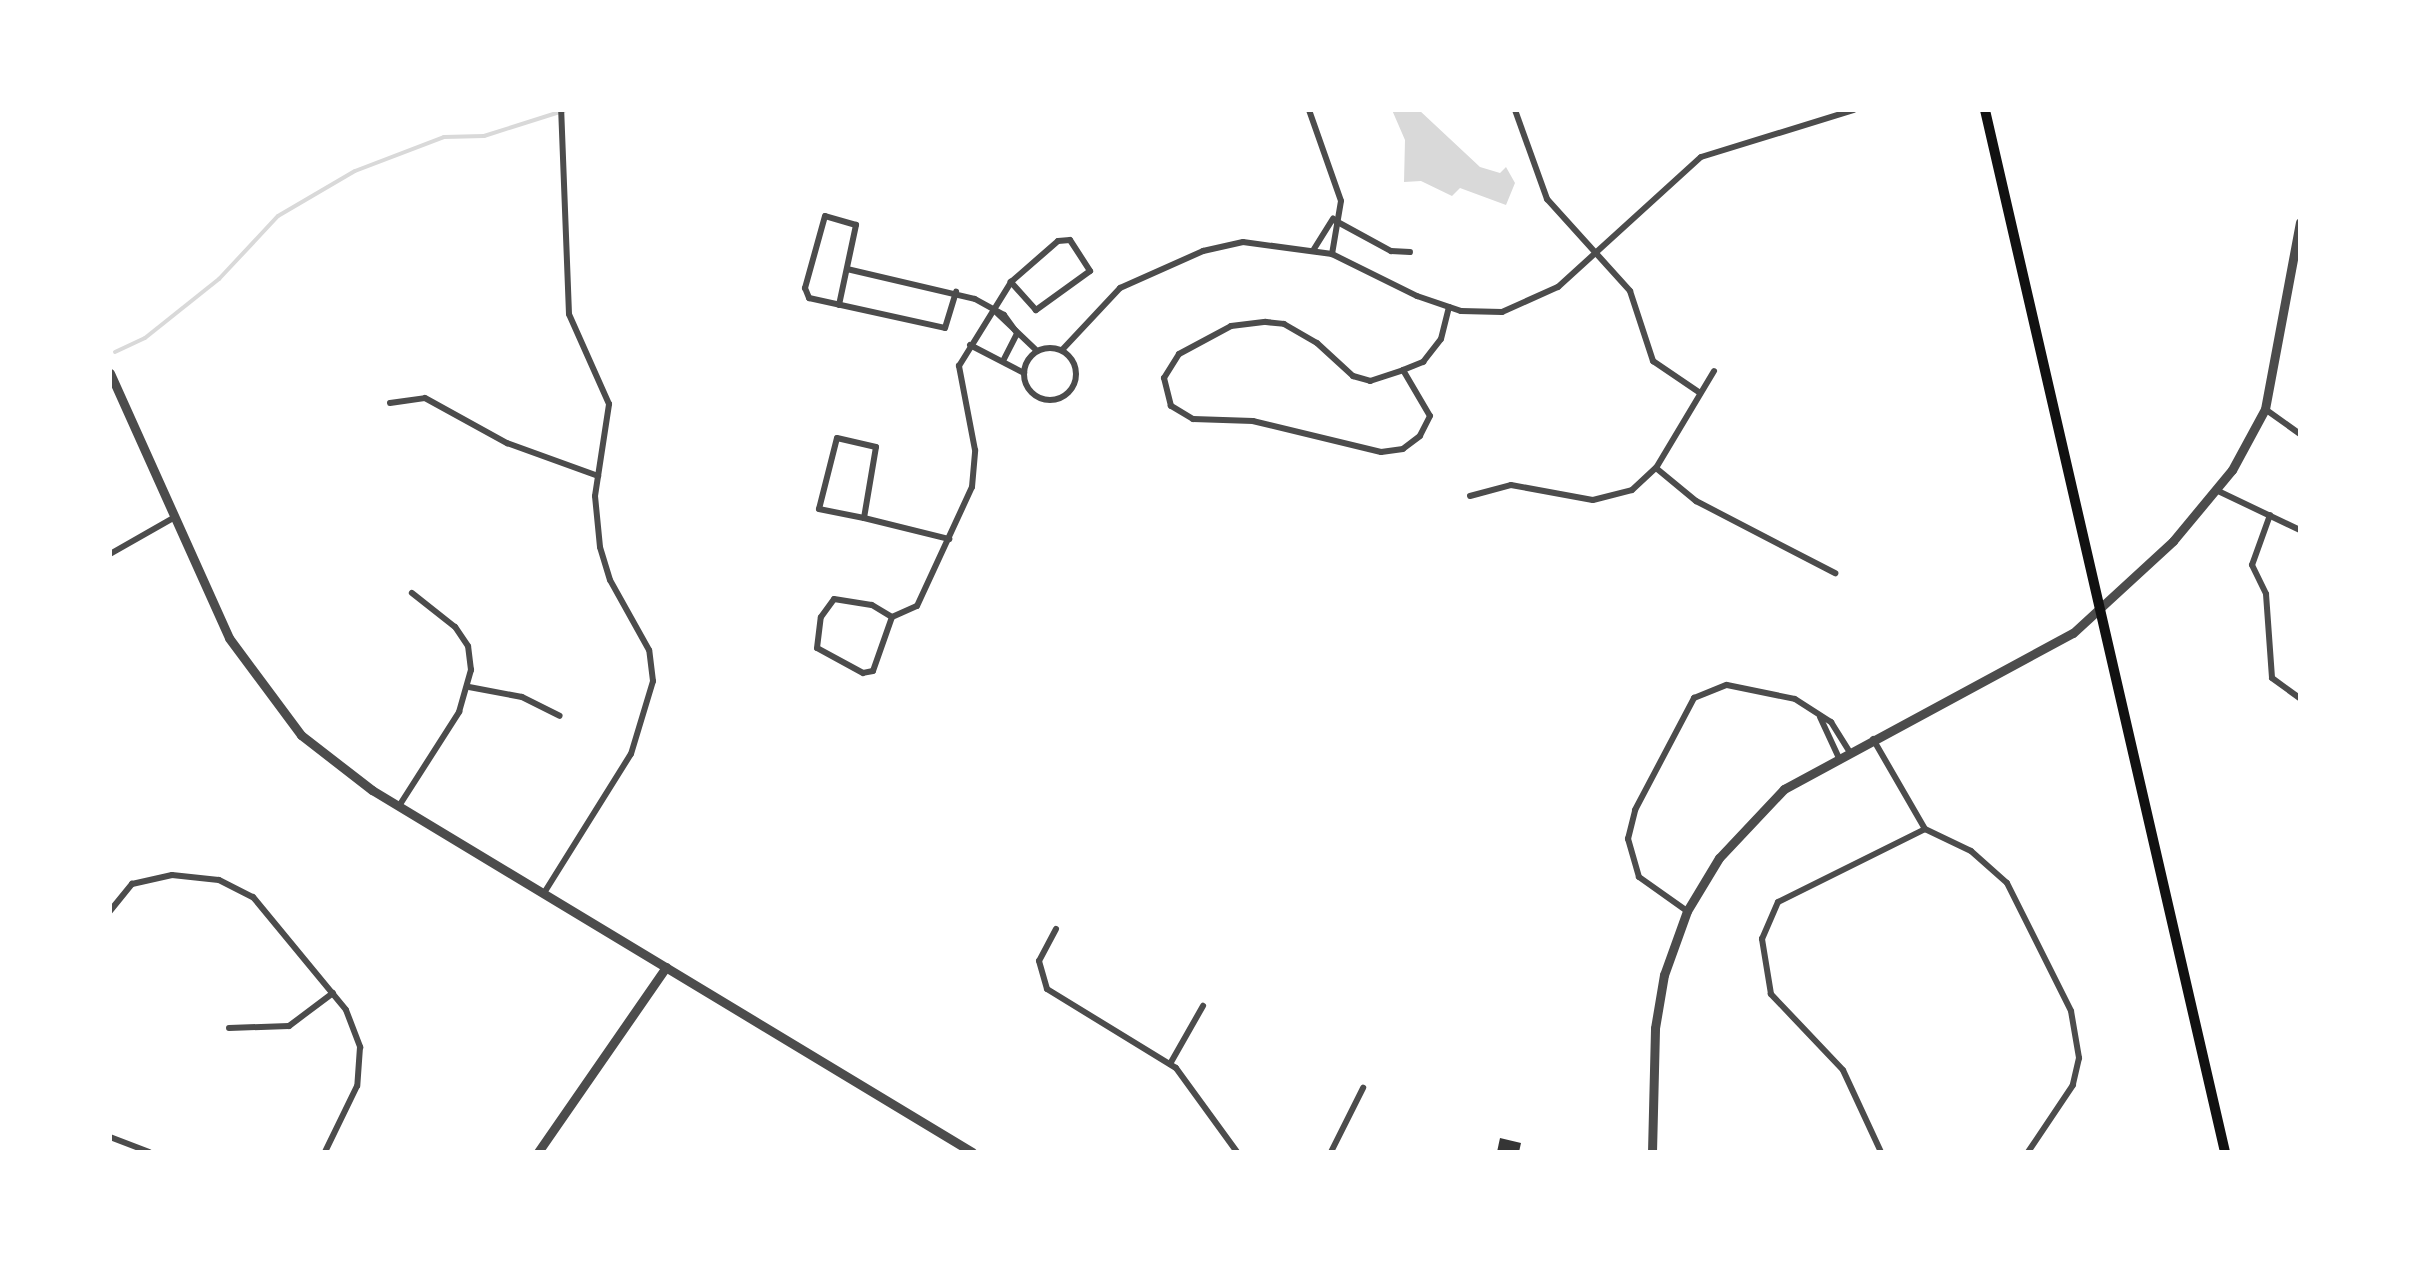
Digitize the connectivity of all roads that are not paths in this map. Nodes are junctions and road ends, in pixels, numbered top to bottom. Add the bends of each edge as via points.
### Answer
1 (561, 110) edge
2 (1309, 110) edge
3 (1515, 110) edge
4 (1854, 110) edge
5 (1986, 110) edge
6 (1333, 220) junction
7 (2300, 222) edge
8 (1314, 250) junction
9 (1410, 252) dead end
10 (1595, 252) junction
11 (1332, 254) junction
12 (2297, 262) edge
13 (847, 269) junction
14 (1011, 282) junction
15 (956, 292) junction
16 (839, 305) junction
17 (1449, 307) junction
18 (994, 308) junction
19 (1018, 334) junction
20 (970, 345) junction
21 (1062, 350) junction
22 (1037, 352) junction
23 (1003, 360) junction
24 (1403, 370) junction
25 (1714, 370) dead end
26 (1024, 373) junction
27 (110, 374) edge
28 (1700, 393) junction
29 (390, 404) dead end
30 (2265, 409) junction
31 (2295, 421) edge
32 (2300, 434) edge
33 (1656, 468) junction
34 (598, 476) junction
35 (2216, 490) junction
36 (1470, 496) dead end
37 (2270, 515) junction
38 (174, 518) junction
39 (864, 518) junction
40 (2300, 530) edge
41 (949, 539) junction
42 (110, 554) edge
43 (1836, 574) dead end
44 (412, 593) dead end
45 (2104, 608) junction
46 (892, 617) junction
47 (469, 687) junction
48 (2300, 698) edge
49 (560, 716) dead end
50 (1820, 716) junction
51 (1872, 738) junction
52 (1849, 750) junction
53 (1838, 756) junction
54 (399, 806) junction
55 (1926, 829) junction
56 (544, 893) junction
57 (110, 911) edge
58 (1687, 911) junction
59 (1056, 929) dead end
60 (666, 967) junction
61 (332, 993) junction
62 (1202, 1006) dead end
63 (229, 1028) dead end
64 (1170, 1064) junction
65 (1363, 1088) dead end
66 (110, 1137) edge
67 (149, 1152) edge
68 (325, 1152) edge
69 (538, 1152) edge
70 (972, 1152) edge
71 (1237, 1152) edge
72 (1331, 1152) edge
73 (1652, 1152) edge
74 (1881, 1152) edge
75 (2028, 1152) edge
76 (2225, 1152) edge

1 - 34 street via 569,314 609,404
2 - 6 street via 1341,200
3 - 10 street via 1547,199
4 - 10 street via 1700,157
5 - 45 main road
6 - 8 street
6 - 9 street via 1392,250
6 - 11 street
7 - 12 street
8 - 11 street
8 - 21 street via 1243,242 1167,265 1101,302
10 - 17 street via 1537,299 1502,312
10 - 28 street via 1630,290 1653,360
11 - 17 street
12 - 30 street
13 - 15 street
13 - 16 street
13 - 16 street via 856,225 825,216 805,295
14 - 14 street via 1063,239 1074,243 1090,268 1041,310
14 - 18 street
15 - 16 street via 945,328
15 - 18 street
17 - 24 street via 1441,339 1424,362
18 - 19 street via 998,320
18 - 20 street
19 - 22 street
19 - 23 street
20 - 23 street
20 - 41 street via 958,381 976,470
21 - 22 street
21 - 26 street via 1077,376 1066,395 1034,394
22 - 26 street
23 - 26 street
24 - 24 street via 1370,381 1354,376 1317,343 1284,324 1266,322 1202,338 1172,360 1163,386 1171,406 1192,419 1253,421 1381,452 1402,449 1420,436 1430,416
25 - 28 street
27 - 38 street
28 - 33 street
29 - 34 street via 425,398 507,443
30 - 31 street
30 - 35 street
31 - 32 street
33 - 36 street via 1632,490 1603,500 1521,486
33 - 43 street via 1696,500
34 - 56 street via 604,564 649,650 653,688 631,754
35 - 37 street
35 - 45 street
37 - 40 street
37 - 48 street via 2252,565 2266,594 2272,678
38 - 42 street
38 - 54 street via 229,638 271,702 329,760
39 - 39 street via 820,508 837,438 876,447
39 - 41 street
41 - 46 street via 917,606
44 - 47 street via 445,617 468,646
45 - 51 street via 2073,633
45 - 76 main road via 2152,850
46 - 46 street via 872,605 834,598 815,644 868,673 879,662
47 - 49 street via 522,697
47 - 54 street
50 - 52 street
50 - 53 street
50 - 58 street via 1795,700 1736,686 1705,691 1684,709 1635,810 1628,839 1639,877
51 - 52 street
51 - 55 street
52 - 53 street
53 - 58 street via 1748,820
54 - 56 street
55 - 74 street via 1778,902 1762,938 1771,994 1843,1070
55 - 75 street via 1971,850 2007,883 2071,1011 2079,1058 2073,1086
56 - 60 street
57 - 61 street via 132,884 172,875 219,880 253,897
58 - 73 street via 1657,1006
59 - 64 street via 1039,961 1048,990
60 - 69 street
60 - 70 street
61 - 63 street via 288,1026
61 - 68 street via 360,1046 356,1086
62 - 64 street
64 - 71 street
65 - 72 street
66 - 67 street

